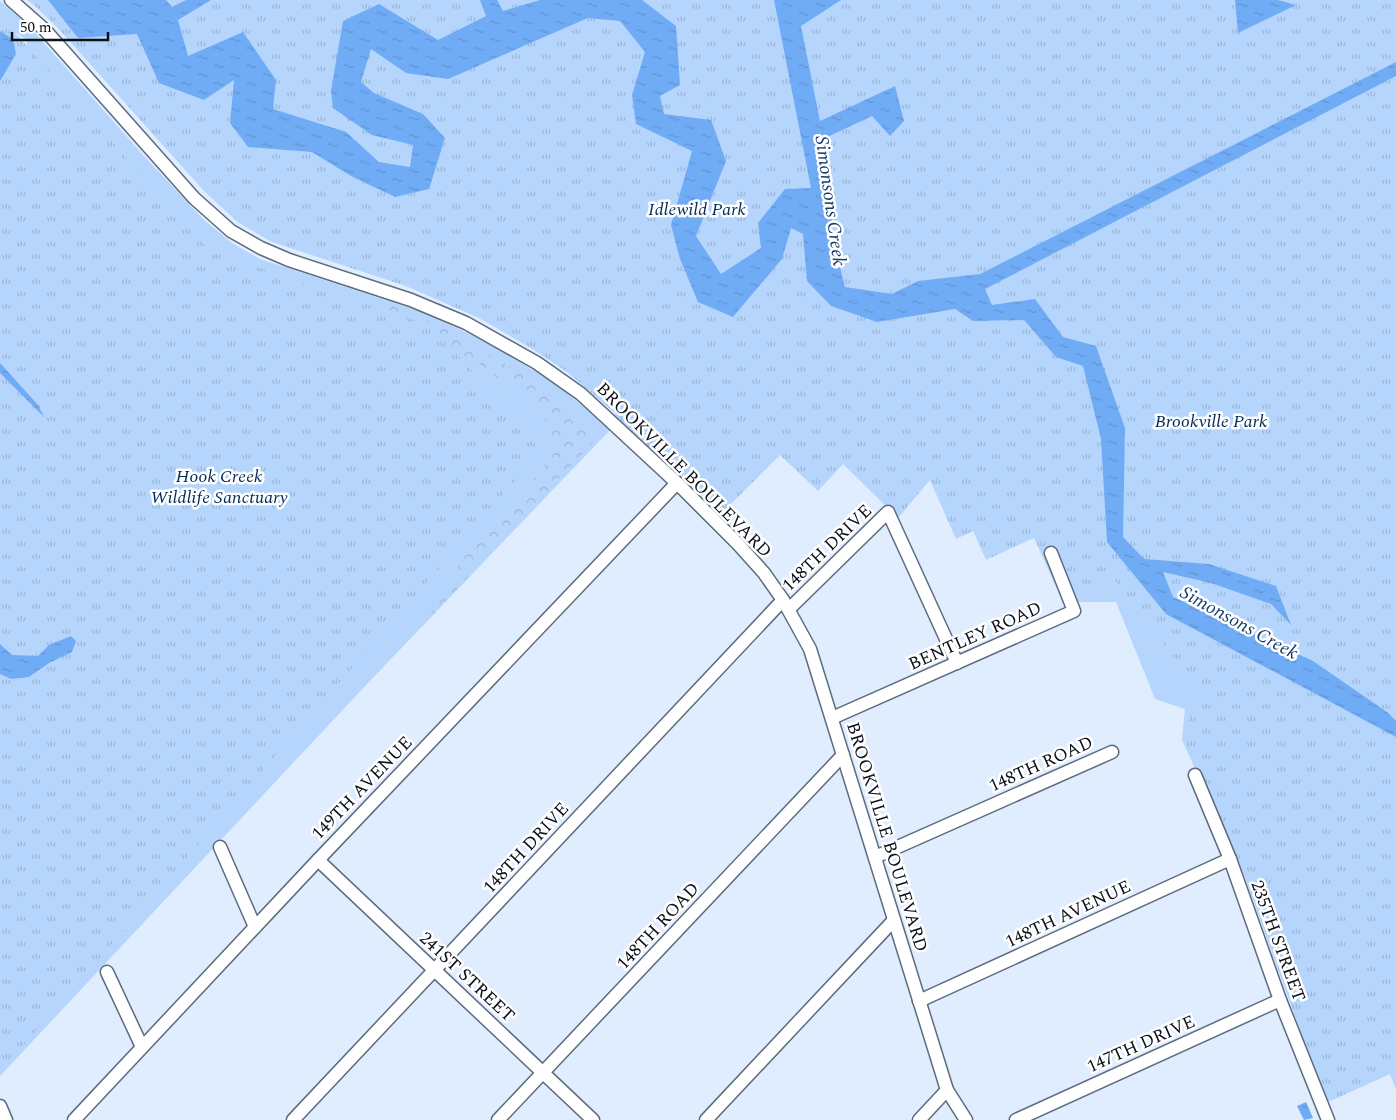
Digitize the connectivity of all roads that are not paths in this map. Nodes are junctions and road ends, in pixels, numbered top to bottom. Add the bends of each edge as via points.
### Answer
1 (11, 0) edge
2 (678, 483) junction
3 (1051, 553) dead end
4 (786, 605) junction
5 (957, 663) junction
6 (832, 718) junction
7 (1112, 752) dead end
8 (843, 755) junction
9 (1195, 775) dead end
10 (220, 847) dead end
11 (875, 857) junction
12 (1230, 859) junction
13 (318, 860) junction
14 (894, 920) junction
15 (255, 927) junction
16 (435, 970) junction
17 (108, 972) dead end
18 (1280, 1000) junction
19 (920, 1001) junction
20 (142, 1047) junction
21 (543, 1072) junction
22 (947, 1090) junction
23 (0, 1106) edge
24 (6, 1120) edge
25 (74, 1120) edge
26 (293, 1120) edge
27 (498, 1120) edge
28 (593, 1120) edge
29 (706, 1120) edge
30 (918, 1120) edge
31 (966, 1120) edge
32 (1016, 1120) edge
33 (1328, 1120) edge

1 - 2 street, BROOKVILLE BOULEVARD via 46,30 194,198 231,231 289,260 411,300 466,323 515,350 564,380
2 - 4 street, BROOKVILLE BOULEVARD via 764,573
2 - 13 street, 149TH AVENUE
3 - 5 street, BENTLEY ROAD via 1074,611
4 - 5 street, 148TH DRIVE via 888,512
4 - 6 street, BROOKVILLE BOULEVARD via 810,649
4 - 16 street, 148TH DRIVE
5 - 6 street, BENTLEY ROAD
6 - 8 street, BROOKVILLE BOULEVARD
7 - 11 street, 148TH ROAD
8 - 11 street, BROOKVILLE BOULEVARD
8 - 21 street, 148TH ROAD
9 - 12 street, 235TH STREET
10 - 15 street
11 - 14 street, BROOKVILLE BOULEVARD
12 - 18 street, 235TH STREET
12 - 19 street, 148TH AVENUE
13 - 15 street, 149TH AVENUE
13 - 16 street, 241ST STREET
14 - 19 street, BROOKVILLE BOULEVARD
14 - 29 street
15 - 20 street, 149TH AVENUE
16 - 21 street, 241ST STREET
16 - 26 street, 148TH DRIVE
17 - 20 street
18 - 32 street, 147TH DRIVE
18 - 33 street, 235TH STREET
19 - 22 street, BROOKVILLE BOULEVARD
20 - 25 street, 149TH AVENUE
21 - 27 street, 148TH ROAD
21 - 28 street, 241ST STREET
22 - 30 street
22 - 31 street, BROOKVILLE BOULEVARD
23 - 24 street

